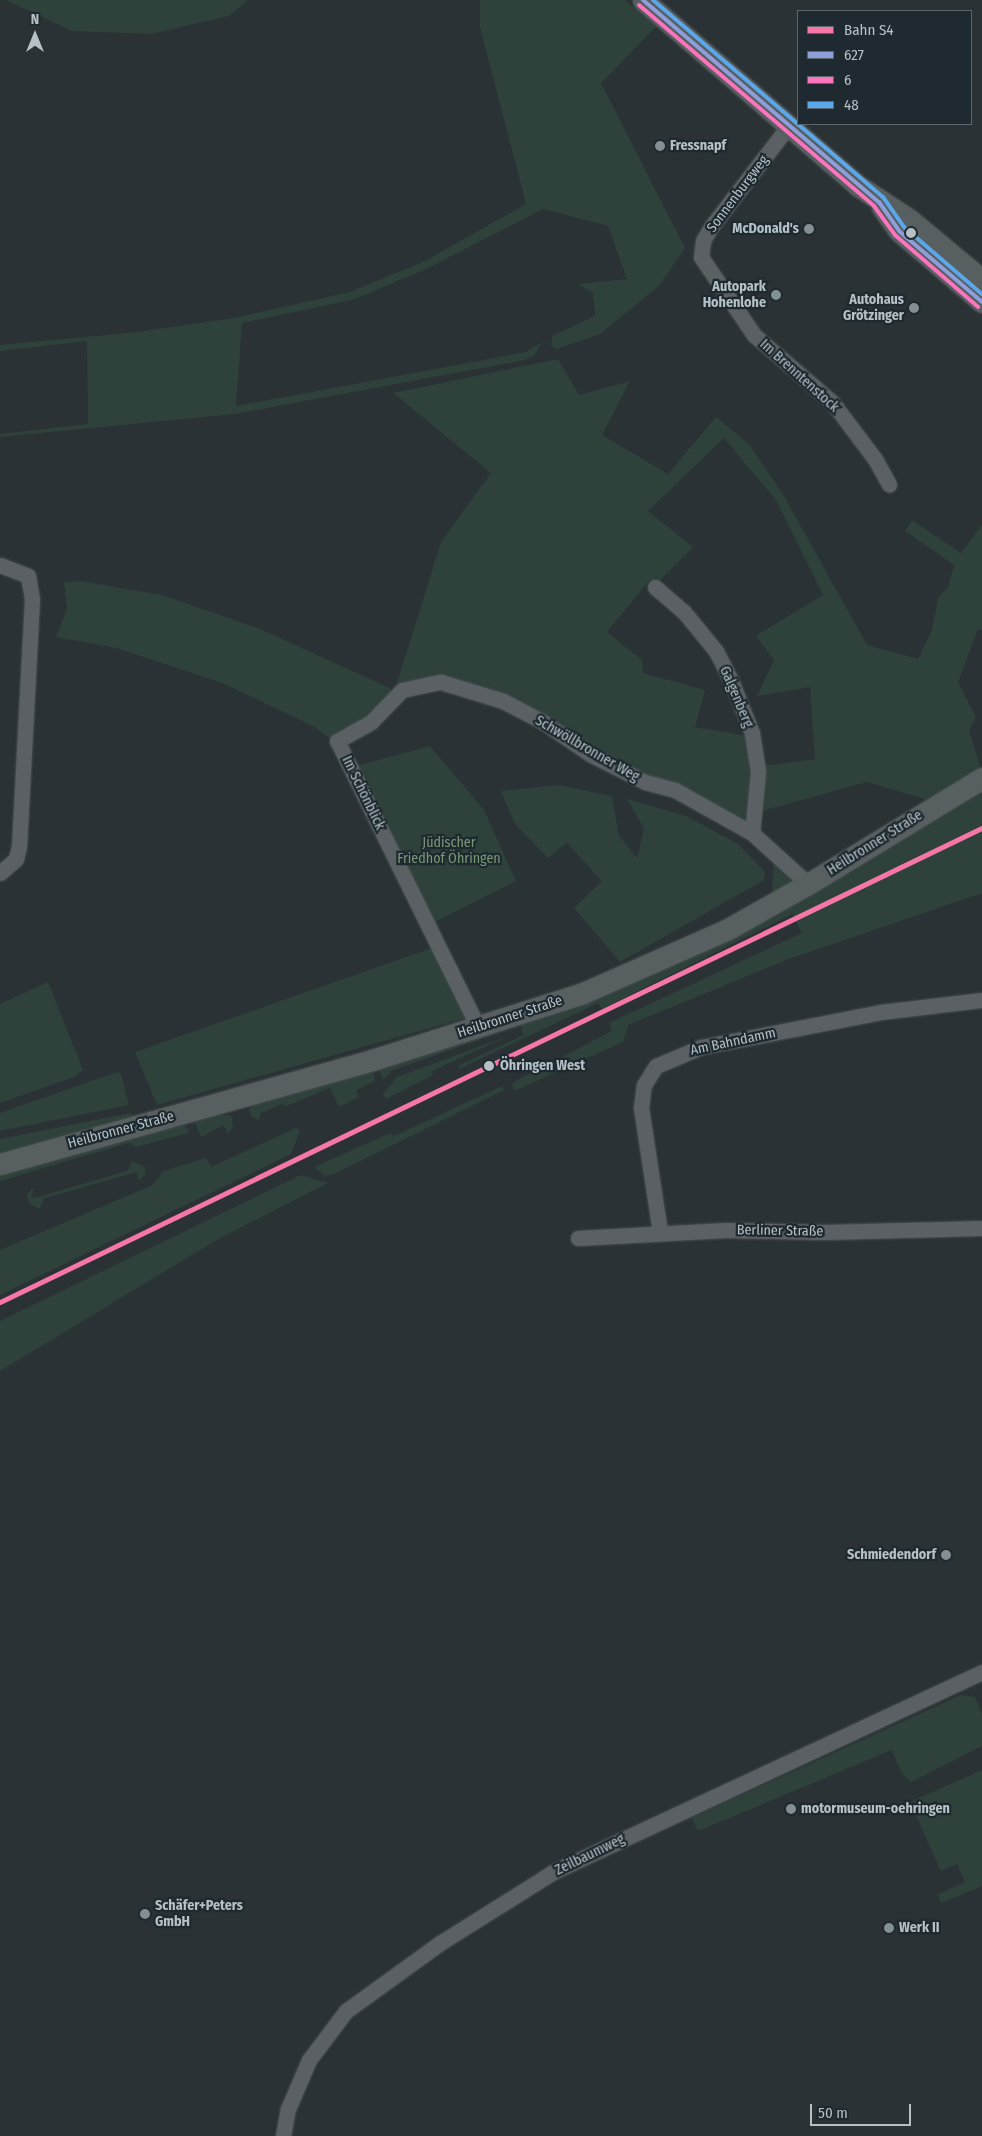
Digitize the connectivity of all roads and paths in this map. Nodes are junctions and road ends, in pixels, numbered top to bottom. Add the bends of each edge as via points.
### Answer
1 (643, 0) edge
2 (790, 124) junction
3 (706, 269) joint
4 (980, 290) edge
5 (889, 484) dead end
6 (0, 565) edge
7 (655, 587) dead end
8 (402, 690) joint
9 (982, 778) edge
10 (752, 833) junction
11 (5, 871) edge
12 (808, 884) junction
13 (982, 1000) edge
14 (478, 1027) junction
15 (0, 1164) edge
16 (982, 1228) edge
17 (660, 1232) junction
18 (578, 1238) dead end
19 (982, 1672) edge
20 (283, 2136) edge

1 - 2 main road
2 - 3 street, Sonnenburgweg via 711,227 701,250
2 - 4 main road via 879,202 910,220
3 - 5 street, Im Brenntenstock via 754,336 832,402 875,459
6 - 11 street via 28,576 31,588 18,846 16,859
7 - 10 street, Galgenberg via 684,612 716,651 752,733 758,772
8 - 10 street, Schwöllbronner Weg via 441,682 502,701 543,722 598,758 645,782 675,790
8 - 14 street, Im Schönblick via 371,722 337,741
9 - 12 main road, Heilbronner Straße
10 - 12 street, Schwöllbronner Weg
12 - 14 main road, Heilbronner Straße via 728,929 583,993
13 - 17 street, Am Bahndamm via 881,1012 701,1047 656,1066 644,1085 642,1108
14 - 15 main road, Heilbronner Straße via 372,1060
16 - 17 street, Berliner Straße
17 - 18 street, Berliner Straße
19 - 20 street, Zeilbaumweg via 553,1872 440,1943 346,2011 309,2060 288,2108

